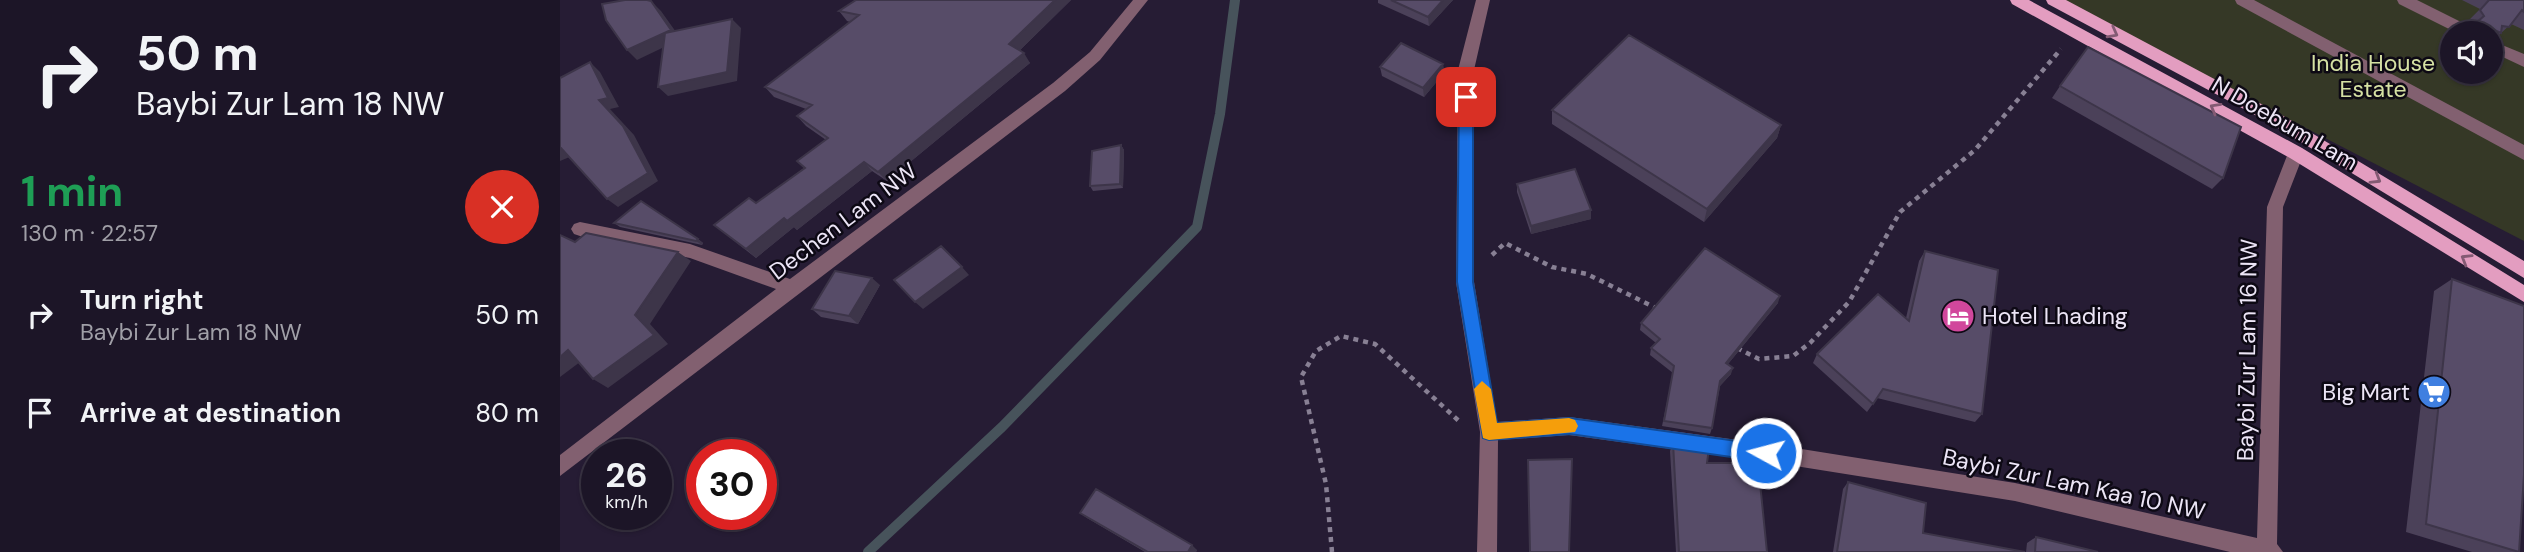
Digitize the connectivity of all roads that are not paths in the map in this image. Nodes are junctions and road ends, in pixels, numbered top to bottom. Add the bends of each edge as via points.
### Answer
1 (1141, 0) edge
2 (1483, 0) edge
3 (2017, 0) edge
4 (2053, 0) edge
5 (2242, 0) edge
6 (2404, 0) edge
7 (2446, 21) edge
8 (2503, 50) edge
9 (2524, 61) edge
10 (2296, 153) junction
11 (2524, 153) edge
12 (580, 229) dead end
13 (2524, 270) edge
14 (792, 287) junction
15 (2524, 294) edge
16 (1489, 432) junction
17 (560, 467) edge
18 (2269, 551) edge
19 (1487, 552) edge

1 - 14 street, Dechen Lam NW via 1095,56 1059,87
2 - 16 street via 1466,70 1465,282
10 -> 3 main road, N Doebum Lam
4 -> 13 main road via 2274,118
5 - 11 street
6 - 7 street
8 - 9 street
15 -> 10 main road, N Doebum Lam
10 - 18 street, Baybi Zur Lam 16 NW via 2275,207
12 - 14 street via 690,251
14 - 17 street, Dechen Lam NW
16 - 18 street, Baybi Zur Lam Kaa 10 NW via 1570,426 1789,456 2015,492
16 - 19 street

